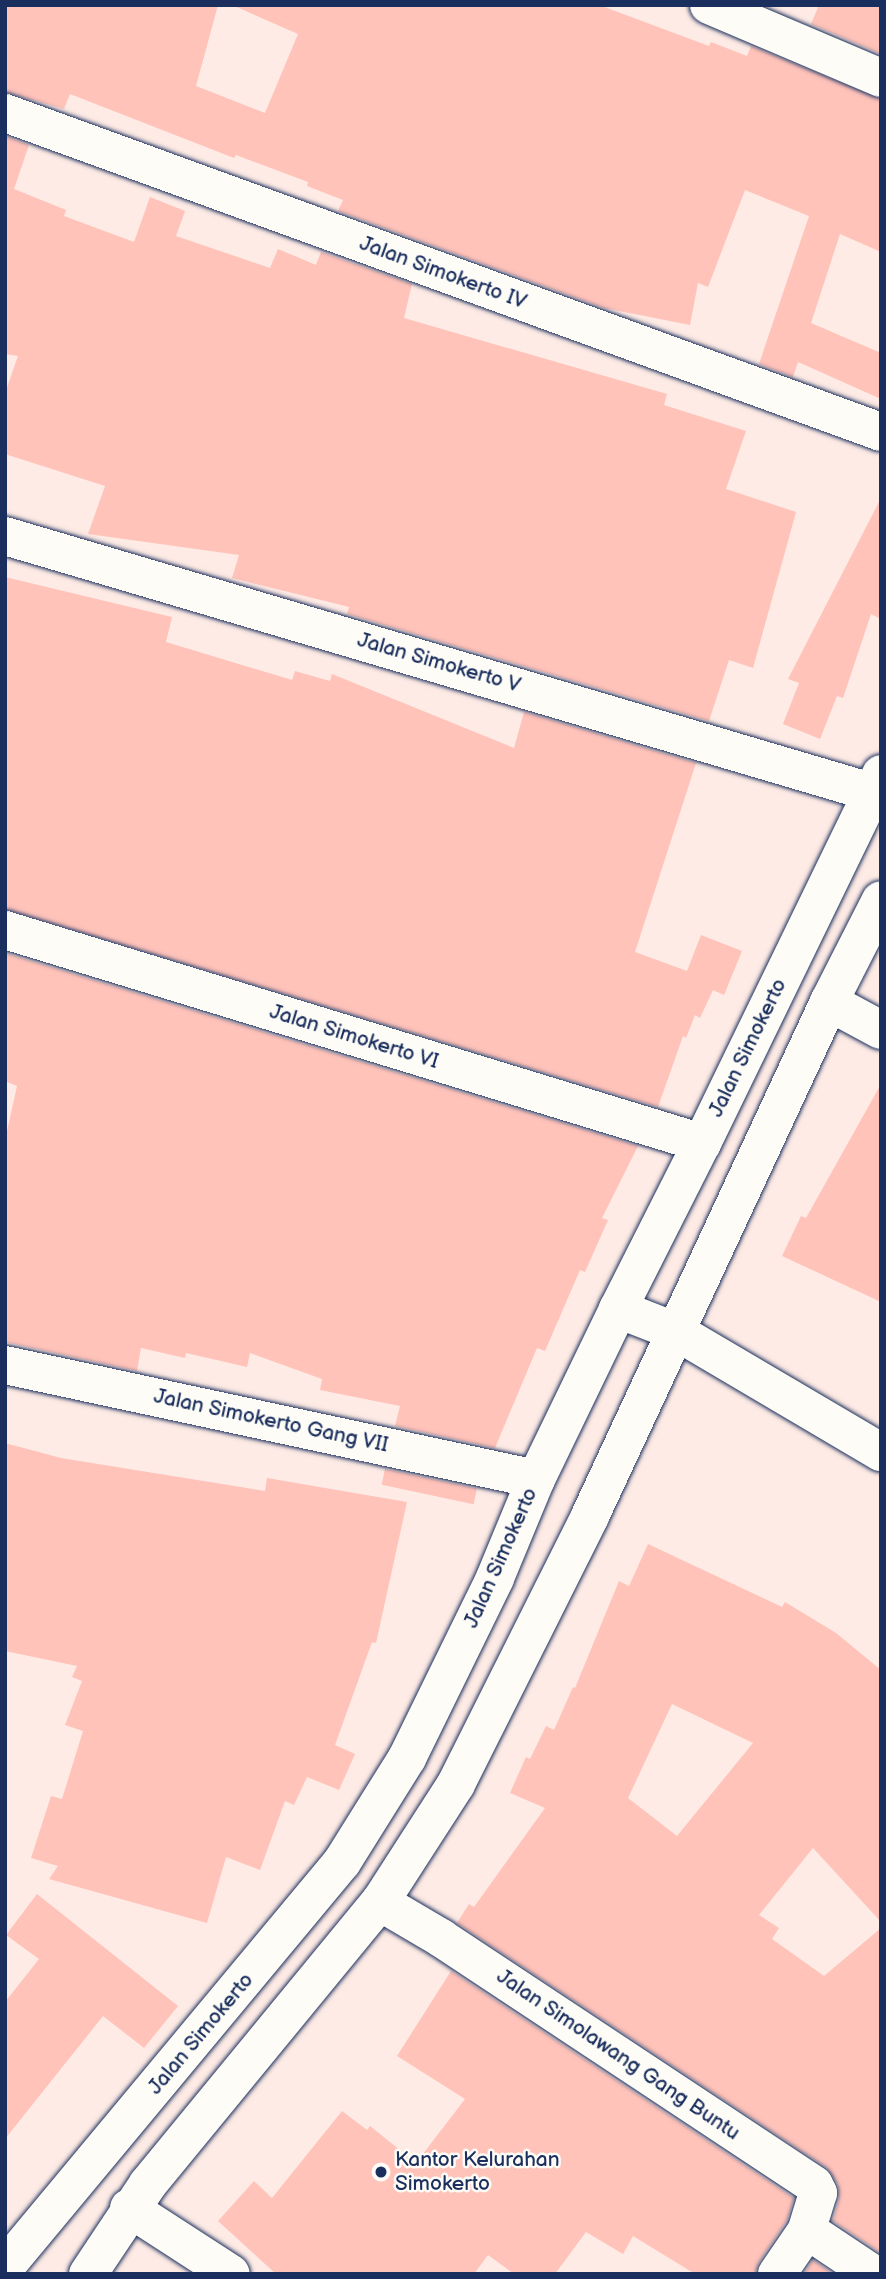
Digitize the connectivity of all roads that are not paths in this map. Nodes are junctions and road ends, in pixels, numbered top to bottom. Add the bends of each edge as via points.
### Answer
1 (709, 5) edge
2 (881, 78) edge
3 (5, 113) edge
4 (881, 432) edge
5 (5, 536) edge
6 (876, 783) edge
7 (881, 900) edge
8 (5, 930) edge
9 (829, 1002) junction
10 (881, 1030) edge
11 (702, 1143) junction
12 (618, 1309) junction
13 (677, 1332) junction
14 (5, 1364) edge
15 (881, 1452) edge
16 (536, 1479) junction
17 (380, 1902) junction
18 (129, 2208) junction
19 (807, 2230) junction
20 (5, 2267) edge
21 (88, 2274) edge
22 (231, 2274) edge
23 (777, 2274) edge
24 (873, 2274) edge

1 - 2 main road
3 - 4 main road, Jalan Simokerto IV
5 - 6 main road, Jalan Simokerto V
6 - 11 main road, Jalan Simokerto
7 - 9 main road
8 - 11 main road, Jalan Simokerto VI
9 - 10 main road
9 - 13 main road
11 - 12 main road, Jalan Simokerto
12 - 13 main road
12 - 16 main road, Jalan Simokerto
13 - 15 main road
13 - 17 main road via 456,1784
14 - 16 main road, Jalan Simokerto Gang VII
16 - 20 main road, Jalan Simokerto via 495,1578 407,1758 342,1862
17 - 18 main road
17 - 19 main road, Jalan Simolawang Gang Buntu via 814,2185 818,2193
18 - 21 main road
18 - 22 main road
19 - 23 main road
19 - 24 main road

